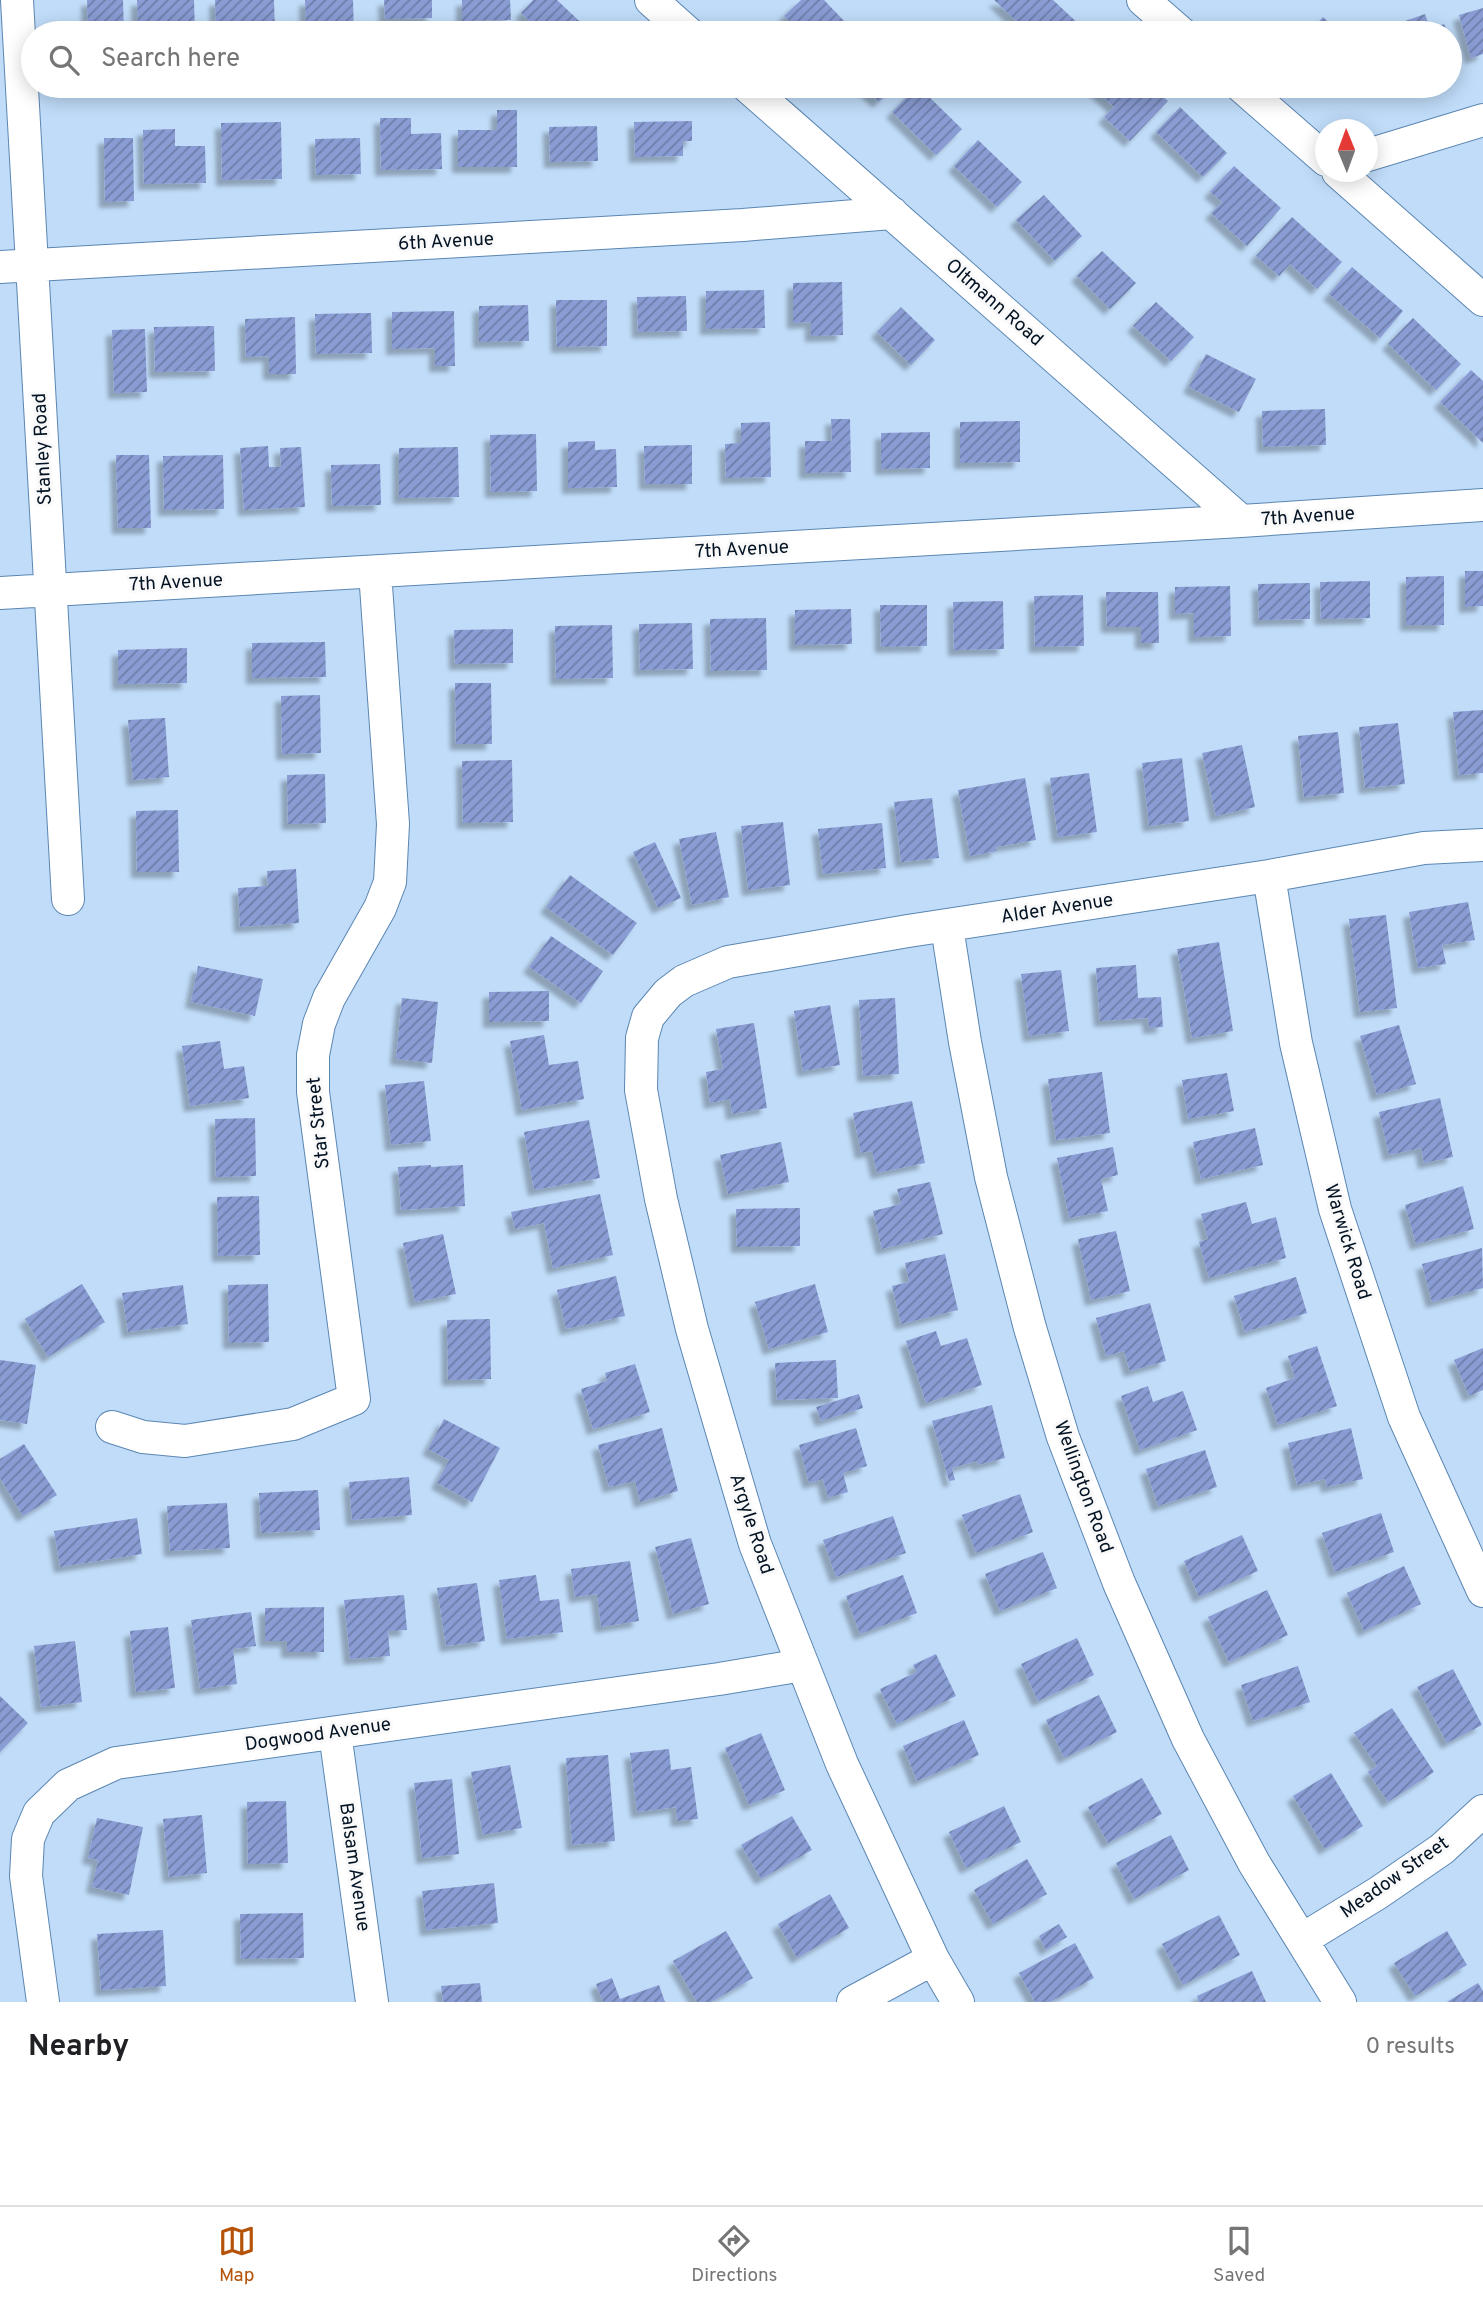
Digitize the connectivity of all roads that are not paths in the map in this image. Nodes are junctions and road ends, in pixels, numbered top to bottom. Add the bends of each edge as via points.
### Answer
1 (17, 0) edge
2 (651, 0) edge
3 (1143, 0) edge
4 (675, 21) edge
5 (1167, 21) edge
6 (21, 76) edge
7 (22, 98) edge
8 (761, 98) edge
9 (1255, 98) edge
10 (1483, 120) edge
11 (1315, 151) edge
12 (1378, 152) edge
13 (1349, 182) edge
14 (892, 213) junction
15 (31, 265) junction
16 (0, 267) edge
17 (1483, 300) edge
18 (1483, 505) edge
19 (1241, 521) junction
20 (375, 572) junction
21 (51, 590) junction
22 (0, 593) edge
23 (1483, 845) edge
24 (1269, 876) junction
25 (68, 899) dead end
26 (947, 927) junction
27 (649, 1017) joint
28 (112, 1427) dead end
29 (1483, 1591) edge
30 (803, 1665) junction
31 (335, 1733) junction
32 (1483, 1811) edge
33 (1303, 1939) junction
34 (933, 1959) junction
35 (43, 2002) edge
36 (372, 2002) edge
37 (853, 2002) edge
38 (958, 2002) edge
39 (1340, 2002) edge

1 - 6 street, Stanley Road
2 - 4 street
3 - 5 street
7 - 15 street, Stanley Road
8 - 14 street, Oltmann Road
9 - 11 street
10 - 12 street
13 - 17 street
14 - 15 street, 6th Avenue
14 - 19 street, Oltmann Road
15 - 16 street, 6th Avenue
15 - 21 street, Stanley Road
18 - 19 street, 7th Avenue
19 - 20 street, 7th Avenue
20 - 21 street, 7th Avenue
20 - 28 street, Star Street via 393,824 390,882 329,998 318,1024 313,1055 313,1091 354,1399 293,1424 185,1441 143,1437
21 - 22 street, 7th Avenue
21 - 25 street, Stanley Road
23 - 24 street, Alder Avenue via 1424,848
24 - 26 street, Alder Avenue
24 - 29 street, Warwick Road via 1296,1043 1335,1209 1404,1417
26 - 27 street, Alder Avenue via 727,962 684,981
26 - 33 street, Wellington Road via 991,1177 1063,1437 1119,1583 1188,1739 1254,1863
27 - 30 street, Argyle Road via 642,1038 641,1090 661,1199 692,1329 755,1544
30 - 31 street, Dogwood Avenue
30 - 34 street, Argyle Road via 842,1764
31 - 35 street, Dogwood Avenue via 116,1763 68,1785 40,1813 28,1839 26,1876
31 - 36 street, Balsam Avenue
32 - 33 street, Meadow Street via 1442,1849
33 - 39 street, Wellington Road
34 - 37 street
34 - 38 street, Argyle Road

